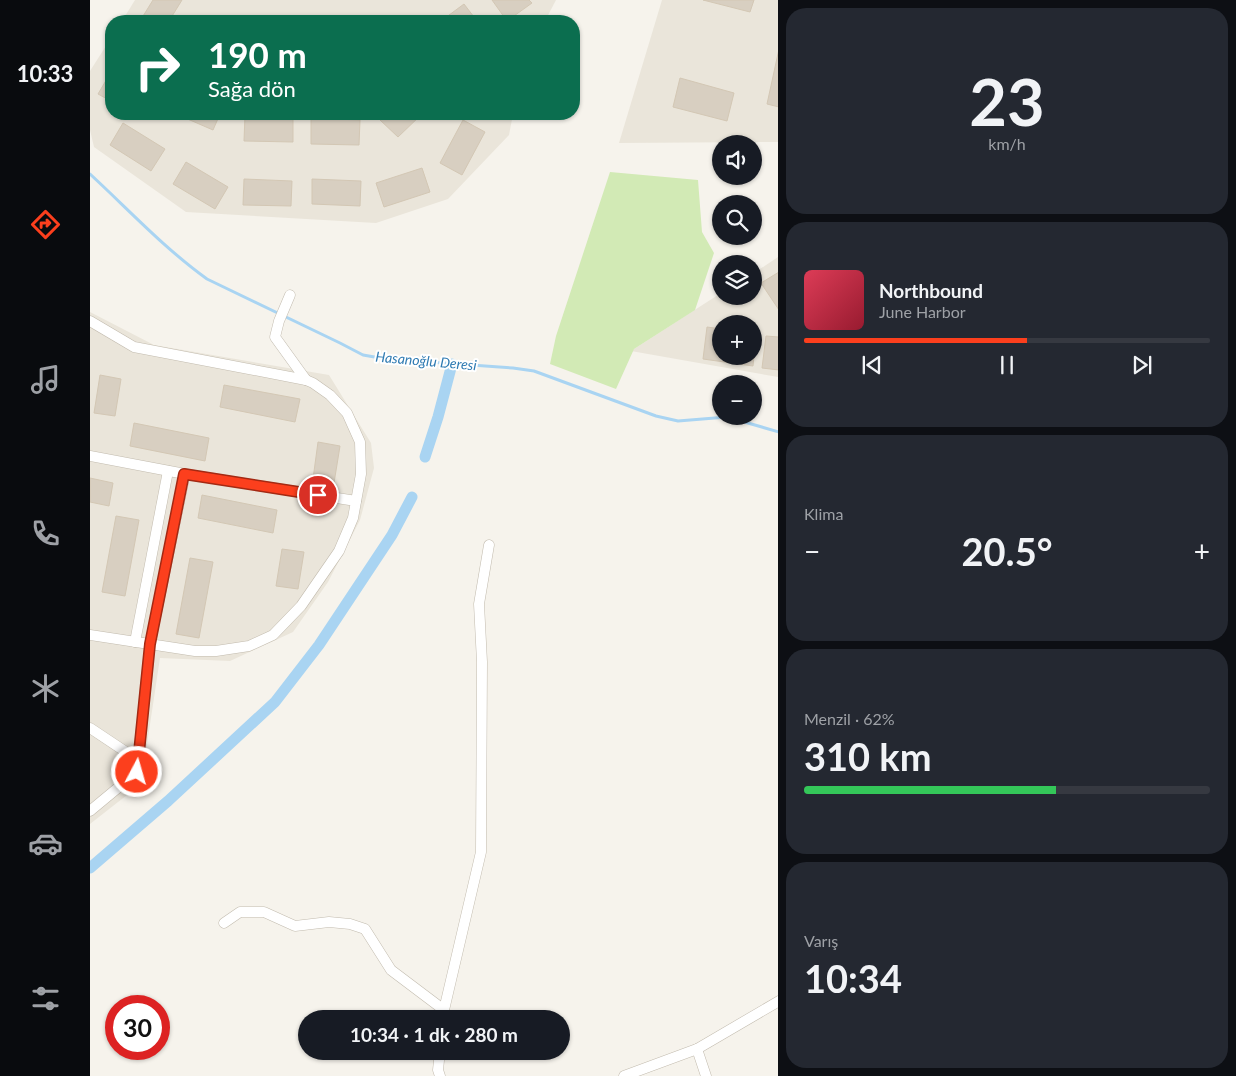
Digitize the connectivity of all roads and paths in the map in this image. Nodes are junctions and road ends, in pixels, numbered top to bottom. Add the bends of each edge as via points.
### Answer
1 (290, 295) dead end
2 (90, 321) edge
3 (306, 380) junction
4 (90, 456) edge
5 (168, 471) junction
6 (184, 474) junction
7 (356, 501) junction
8 (489, 545) dead end
9 (90, 635) edge
10 (135, 642) junction
11 (150, 644) junction
12 (90, 728) edge
13 (138, 760) junction
14 (90, 811) edge
15 (224, 923) dead end
16 (778, 1001) edge
17 (439, 1010) edge
18 (445, 1010) edge
19 (697, 1049) junction
20 (439, 1060) edge
21 (440, 1076) edge
22 (624, 1076) edge
23 (706, 1076) edge

1 - 3 street via 275,337
2 - 3 street via 134,346
3 - 7 street via 330,395 347,413 360,442 361,474
4 - 5 street
5 - 6 street
5 - 10 street
6 - 7 street
6 - 11 street
7 - 11 street via 339,551 301,606 273,635 249,646 216,651
8 - 18 street via 479,604 482,662 481,852
9 - 10 street
10 - 11 street
11 - 13 street
12 - 13 street
13 - 14 street via 137,772
15 - 17 street via 240,912 264,912 295,926 329,922 365,929 391,970
16 - 19 street
19 - 22 street
19 - 23 street
20 - 21 street

